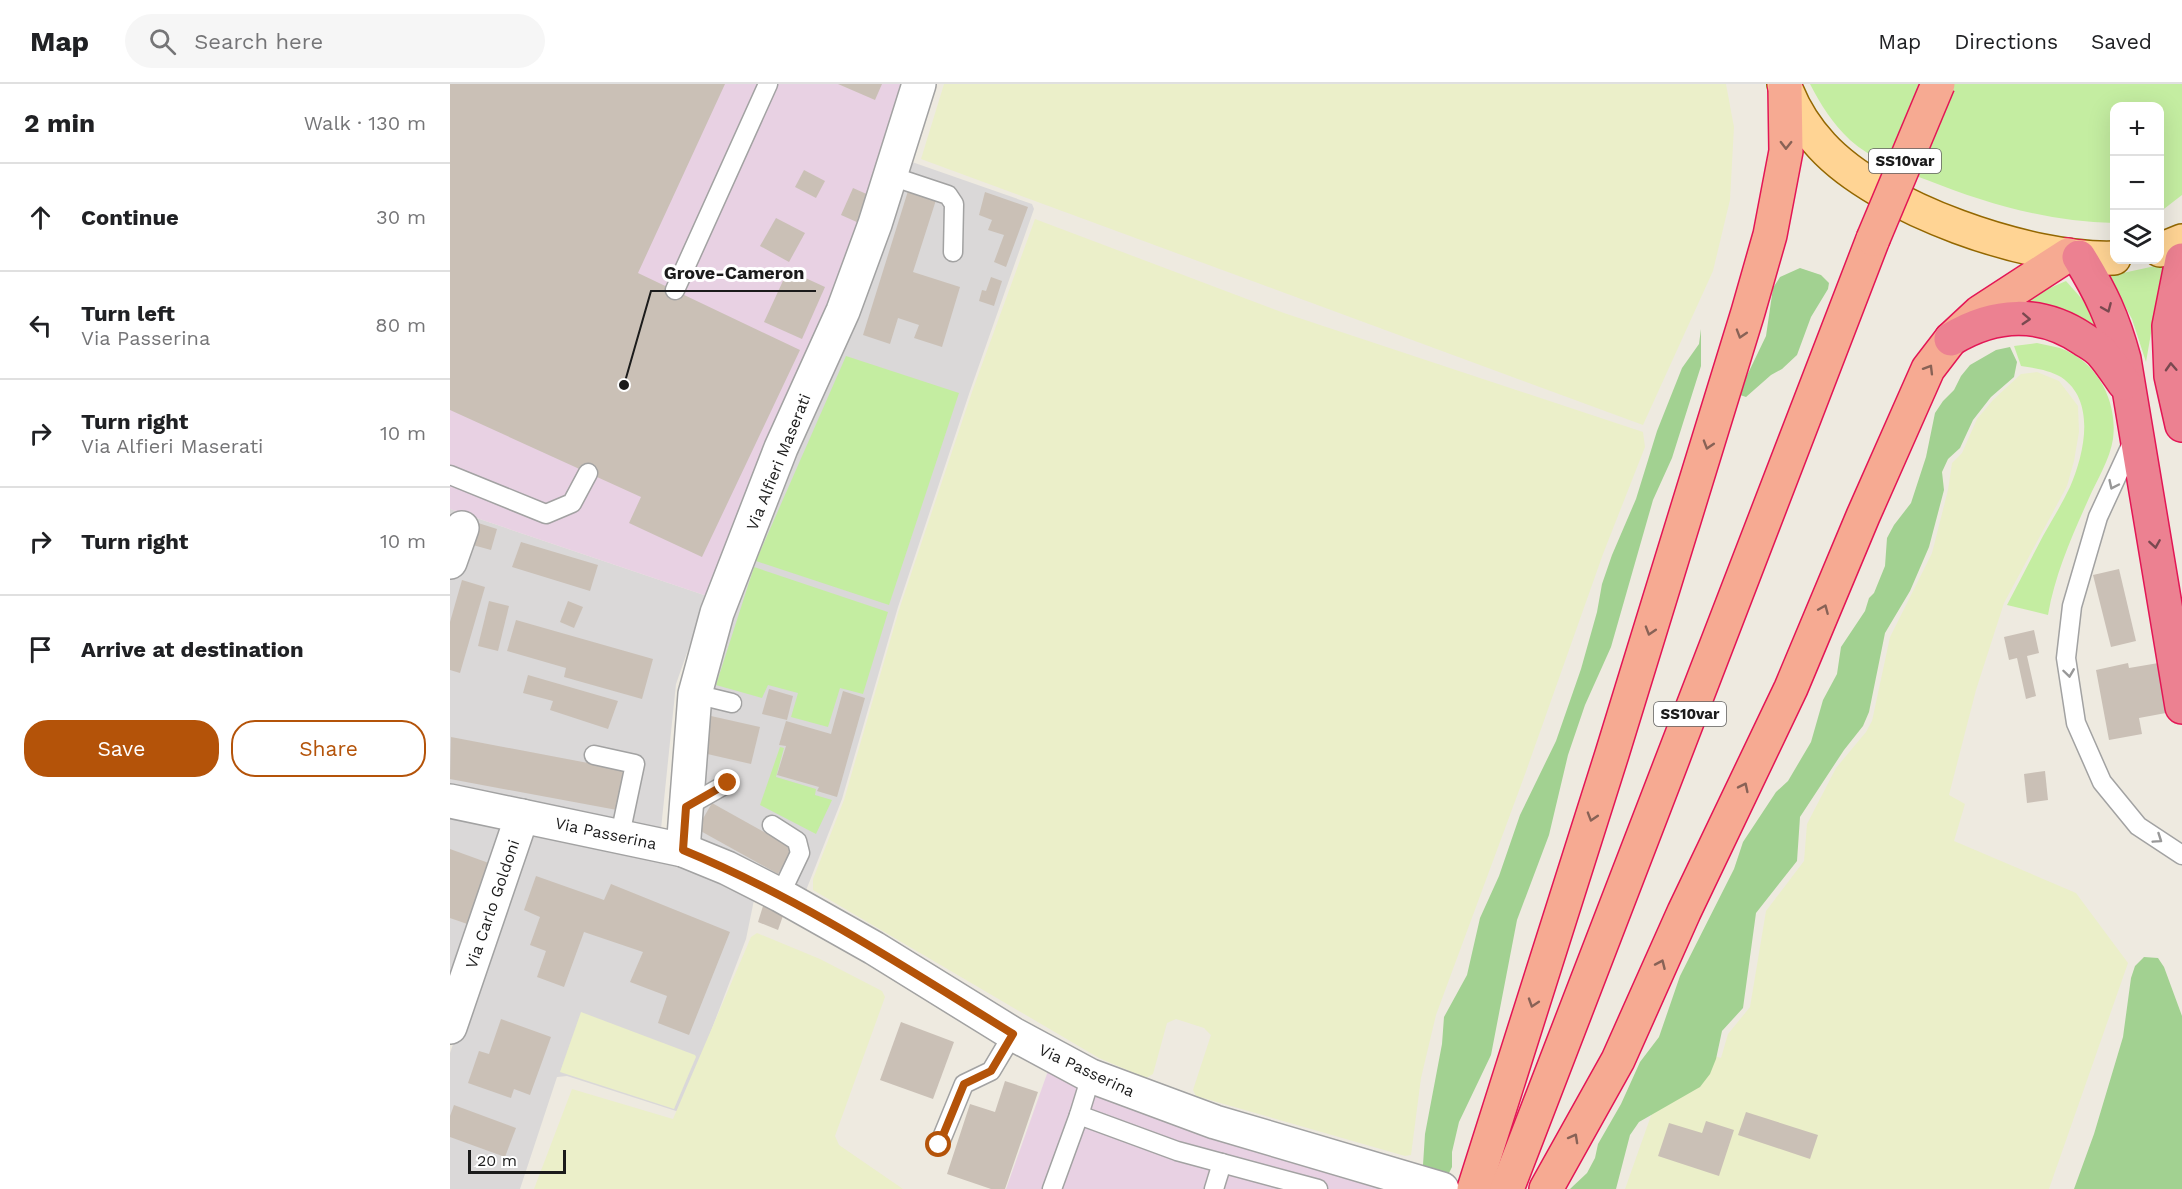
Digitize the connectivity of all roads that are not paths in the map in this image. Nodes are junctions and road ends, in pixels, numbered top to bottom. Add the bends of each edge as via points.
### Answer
1 (768, 84) edge
2 (919, 84) edge
3 (1938, 84) edge
4 (1785, 85) edge
5 (891, 176) junction
6 (2182, 241) edge
7 (2164, 248) edge
8 (953, 252) dead end
9 (2074, 256) junction
10 (2110, 258) edge
11 (2182, 260) edge
12 (675, 290) dead end
13 (1951, 339) junction
14 (2182, 425) edge
15 (2136, 428) junction
16 (588, 473) dead end
17 (450, 475) edge
18 (462, 528) dead end
19 (450, 562) edge
20 (695, 694) junction
21 (732, 703) dead end
22 (2182, 706) edge
23 (594, 755) dead end
24 (728, 783) dead end
25 (450, 801) edge
26 (686, 807) junction
27 (522, 816) junction
28 (772, 825) dead end
29 (620, 836) junction
30 (683, 850) junction
31 (2182, 855) edge
32 (780, 895) junction
33 (450, 1027) edge
34 (1013, 1034) junction
35 (1091, 1076) junction
36 (1079, 1115) junction
37 (939, 1145) dead end
38 (1222, 1163) junction
39 (1052, 1189) edge
40 (1214, 1189) edge
41 (1318, 1189) edge
42 (1442, 1189) edge
43 (1474, 1189) edge
44 (1507, 1189) edge
45 (1546, 1189) edge

1 - 12 lane
2 - 5 street, Via Alfieri Maserati
3 - 44 highway, SS10var, bridge via 1874,238
4 - 9 main road via 1802,120 1822,147 1877,188 1958,227
4 -> 43 highway via 1786,151 1770,235 1682,529
5 - 8 lane via 948,195 954,204
5 - 20 street, Via Alfieri Maserati via 843,311 781,448 717,613
6 - 7 main road
9 - 10 main road
9 - 13 highway via 1980,312
9 -> 15 highway via 2103,298 2115,327
14 -> 11 highway via 2171,376 2169,326
13 -> 15 highway via 1968,328 2006,319 2028,318 2067,328 2101,351 2125,385
45 -> 13 highway via 1618,1060 1791,688 1928,369
15 -> 22 highway
15 -> 31 lane via 2098,517 2072,606 2066,658 2076,723 2102,782 2138,826
16 - 17 lane via 572,503 546,514
18 - 19 street
20 - 21 lane
20 - 26 street, Via Alfieri Maserati
23 - 29 lane via 635,764
24 - 26 lane
25 - 27 street, Via Passerina
26 - 30 street, Via Alfieri Maserati
27 - 29 street, Via Passerina
27 - 33 street, Via Carlo Goldoni
28 - 32 lane via 797,842 800,853
29 - 30 street, Via Passerina
30 - 32 street, Via Passerina
32 - 34 street, Via Passerina
34 - 35 street, Via Passerina
34 - 37 lane via 991,1071 964,1084
35 - 36 lane
35 - 42 street, Via Passerina via 1215,1122
36 - 38 lane
36 - 39 lane
38 - 40 lane
38 - 41 lane

